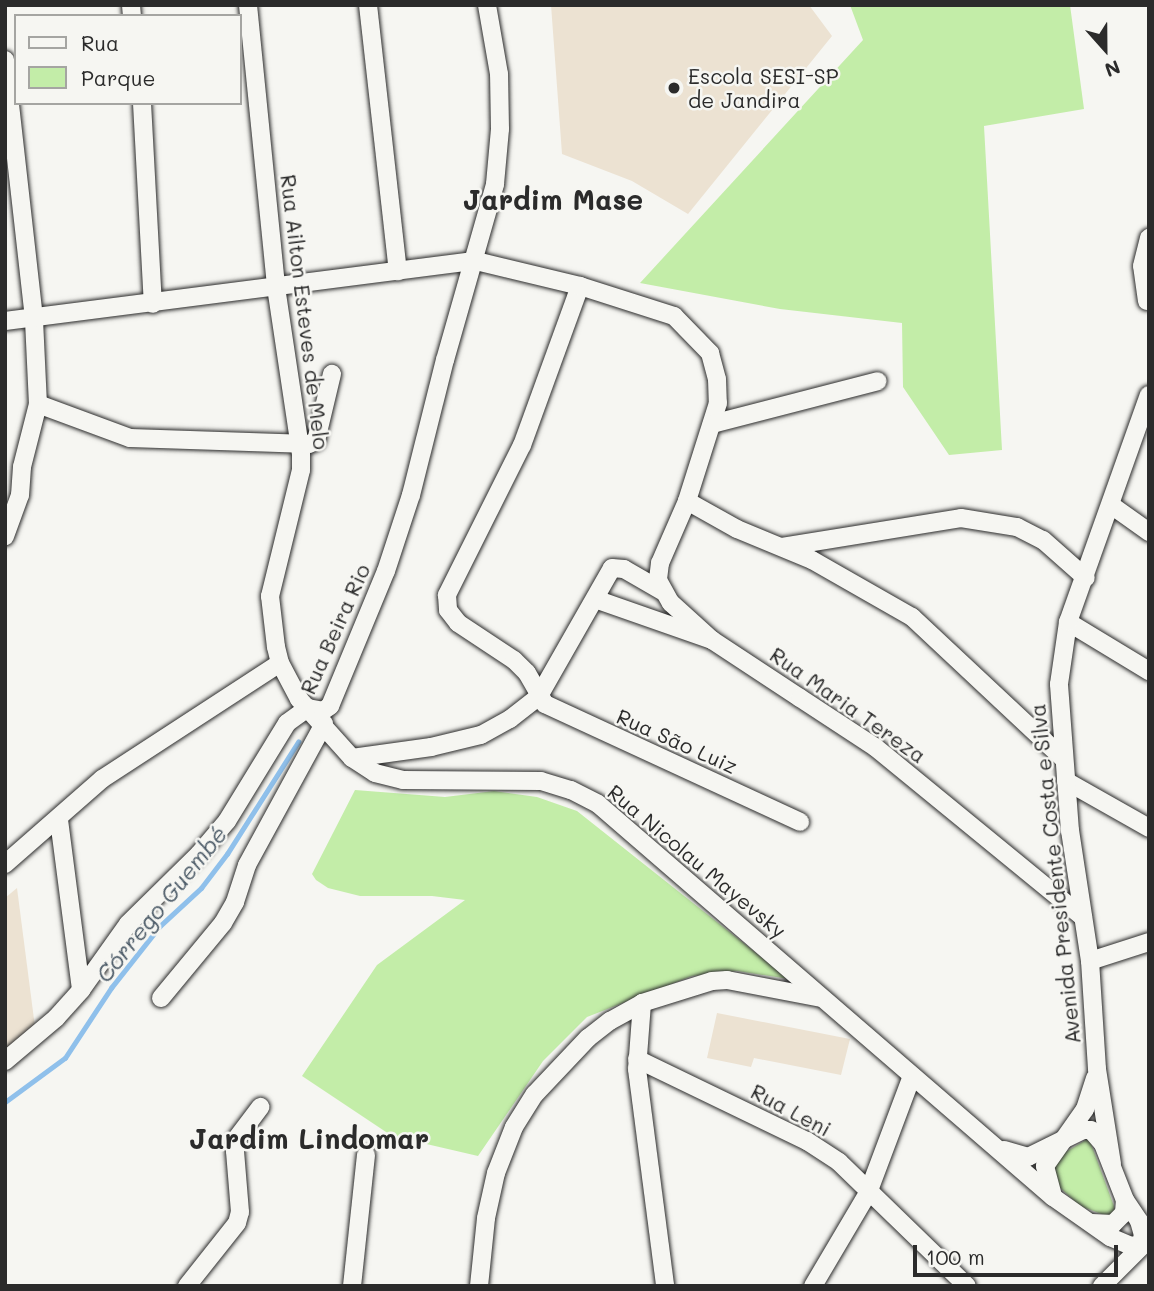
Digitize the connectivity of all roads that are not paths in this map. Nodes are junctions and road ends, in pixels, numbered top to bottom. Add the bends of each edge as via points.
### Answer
1 (248, 5) edge
2 (368, 5) edge
3 (487, 5) edge
4 (5, 60) edge
5 (142, 105) edge
6 (1149, 238) edge
7 (475, 261) junction
8 (398, 271) junction
9 (580, 286) junction
10 (276, 288) junction
11 (1147, 301) edge
12 (153, 304) junction
13 (34, 320) junction
14 (5, 321) edge
15 (332, 374) dead end
16 (878, 380) dead end
17 (1149, 395) edge
18 (38, 404) junction
19 (712, 424) junction
20 (298, 444) junction
21 (14, 469) edge
22 (687, 501) junction
23 (1111, 505) junction
24 (1149, 532) edge
25 (5, 536) edge
26 (782, 547) junction
27 (1086, 578) junction
28 (662, 591) junction
29 (595, 599) junction
30 (1068, 622) junction
31 (712, 640) junction
32 (280, 663) junction
33 (1149, 671) edge
34 (539, 696) junction
35 (308, 708) junction
36 (324, 724) junction
37 (352, 758) junction
38 (1064, 759) junction
39 (1066, 781) junction
40 (59, 820) junction
41 (800, 822) dead end
42 (1149, 828) edge
43 (5, 864) edge
44 (1083, 917) junction
45 (1149, 942) edge
46 (1090, 961) junction
47 (81, 990) junction
48 (161, 998) dead end
49 (825, 999) junction
50 (642, 1003) junction
51 (637, 1059) junction
52 (5, 1061) edge
53 (1097, 1069) junction
54 (912, 1076) junction
55 (260, 1107) dead end
56 (1060, 1141) junction
57 (994, 1146) junction
58 (366, 1155) dead end
59 (1112, 1164) junction
60 (868, 1193) junction
61 (1053, 1197) junction
62 (1125, 1200) junction
63 (1092, 1223) junction
64 (1146, 1245) edge
65 (187, 1286) edge
66 (352, 1286) edge
67 (479, 1286) edge
68 (664, 1286) edge
69 (813, 1286) edge
70 (967, 1286) edge
71 (1102, 1286) edge

1 - 10 street, Rua Ailton Esteves de Melo
2 - 8 street
3 - 7 street via 499,74 500,129 495,184
4 - 13 street
5 - 12 street
6 - 11 street via 1142,266
7 - 8 street
7 - 9 street
7 - 35 street, Rua Beira Rio via 386,571 330,706 323,711
8 - 10 street
9 - 19 street via 674,316 697,336 710,353 717,379 718,402
9 - 34 street via 523,445 447,595 448,610 458,623 514,660
10 - 12 street
10 - 20 street, Rua Ailton Esteves de Melo
12 - 13 street
13 - 14 street
13 - 18 street
15 - 20 street via 316,441
16 - 19 street
17 - 23 street, Avenida Presidente Costa e Silva
18 - 20 street via 130,438
18 - 21 street
19 - 22 street
20 - 32 street, Rua Ailton Esteves de Melo via 301,470 271,596
21 - 25 street via 20,495
22 - 26 street
22 - 28 street via 660,563
23 - 24 street
23 - 27 street, Avenida Presidente Costa e Silva
26 - 27 street via 961,518 1017,527 1043,540
26 - 38 street via 912,617
27 - 30 street, Avenida Presidente Costa e Silva
28 - 29 street via 617,567 609,571
28 - 31 street
29 - 31 street, Rua Maria Tereza
29 - 34 street
30 - 33 street
30 - 38 street, Avenida Presidente Costa e Silva via 1059,684
31 - 44 street, Rua Maria Tereza via 875,747
32 - 35 street, Rua Nicolau Mayevsky
32 - 40 street via 102,779
34 - 37 street via 481,735
34 - 41 street, Rua São Luiz via 557,711
35 - 36 street, Rua Nicolau Mayevsky
35 - 47 street, Rua Beira Rio via 288,723 227,821 128,925
36 - 37 street, Rua Nicolau Mayevsky
36 - 48 street via 253,854 223,923
37 - 49 street, Rua Nicolau Mayevsky via 375,773 403,780 541,781 571,790 620,822 676,875
38 - 39 street, Avenida Presidente Costa e Silva
39 - 42 street
39 - 44 street, Avenida Presidente Costa e Silva
40 - 43 street
40 - 47 street
44 - 46 street, Avenida Presidente Costa e Silva
45 - 46 street
46 - 53 street, Avenida Presidente Costa e Silva
47 - 52 street, Rua Beira Rio
49 - 50 street via 727,980
49 - 54 street, Rua Nicolau Mayevsky
50 - 51 street
50 - 67 street via 610,1021 558,1066 514,1127 496,1173 486,1218
51 - 60 street, Rua Leni via 807,1141 839,1163
51 - 68 street
53 - 56 street, Avenida Presidente Costa e Silva via 1085,1110
53 - 59 street, Avenida Presidente Costa e Silva
54 - 57 street, Rua Nicolau Mayevsky
54 - 60 street
55 - 65 street via 237,1138 237,1223
56 - 57 street, Rua Nicolau Mayevsky via 1028,1157
56 - 59 street, Avenida Presidente Costa e Silva via 1091,1130
56 - 61 street via 1045,1166
57 - 61 street, Rua Nicolau Mayevsky
58 - 66 street
59 - 62 street, Avenida Presidente Costa e Silva
60 - 69 street
60 - 70 street, Rua Leni
61 - 63 street, Rua Nicolau Mayevsky
62 - 63 street via 1113,1224
62 - 64 street, Avenida Presidente Costa e Silva via 1139,1221
63 - 64 street, Rua Nicolau Mayevsky via 1120,1242
64 - 71 street

